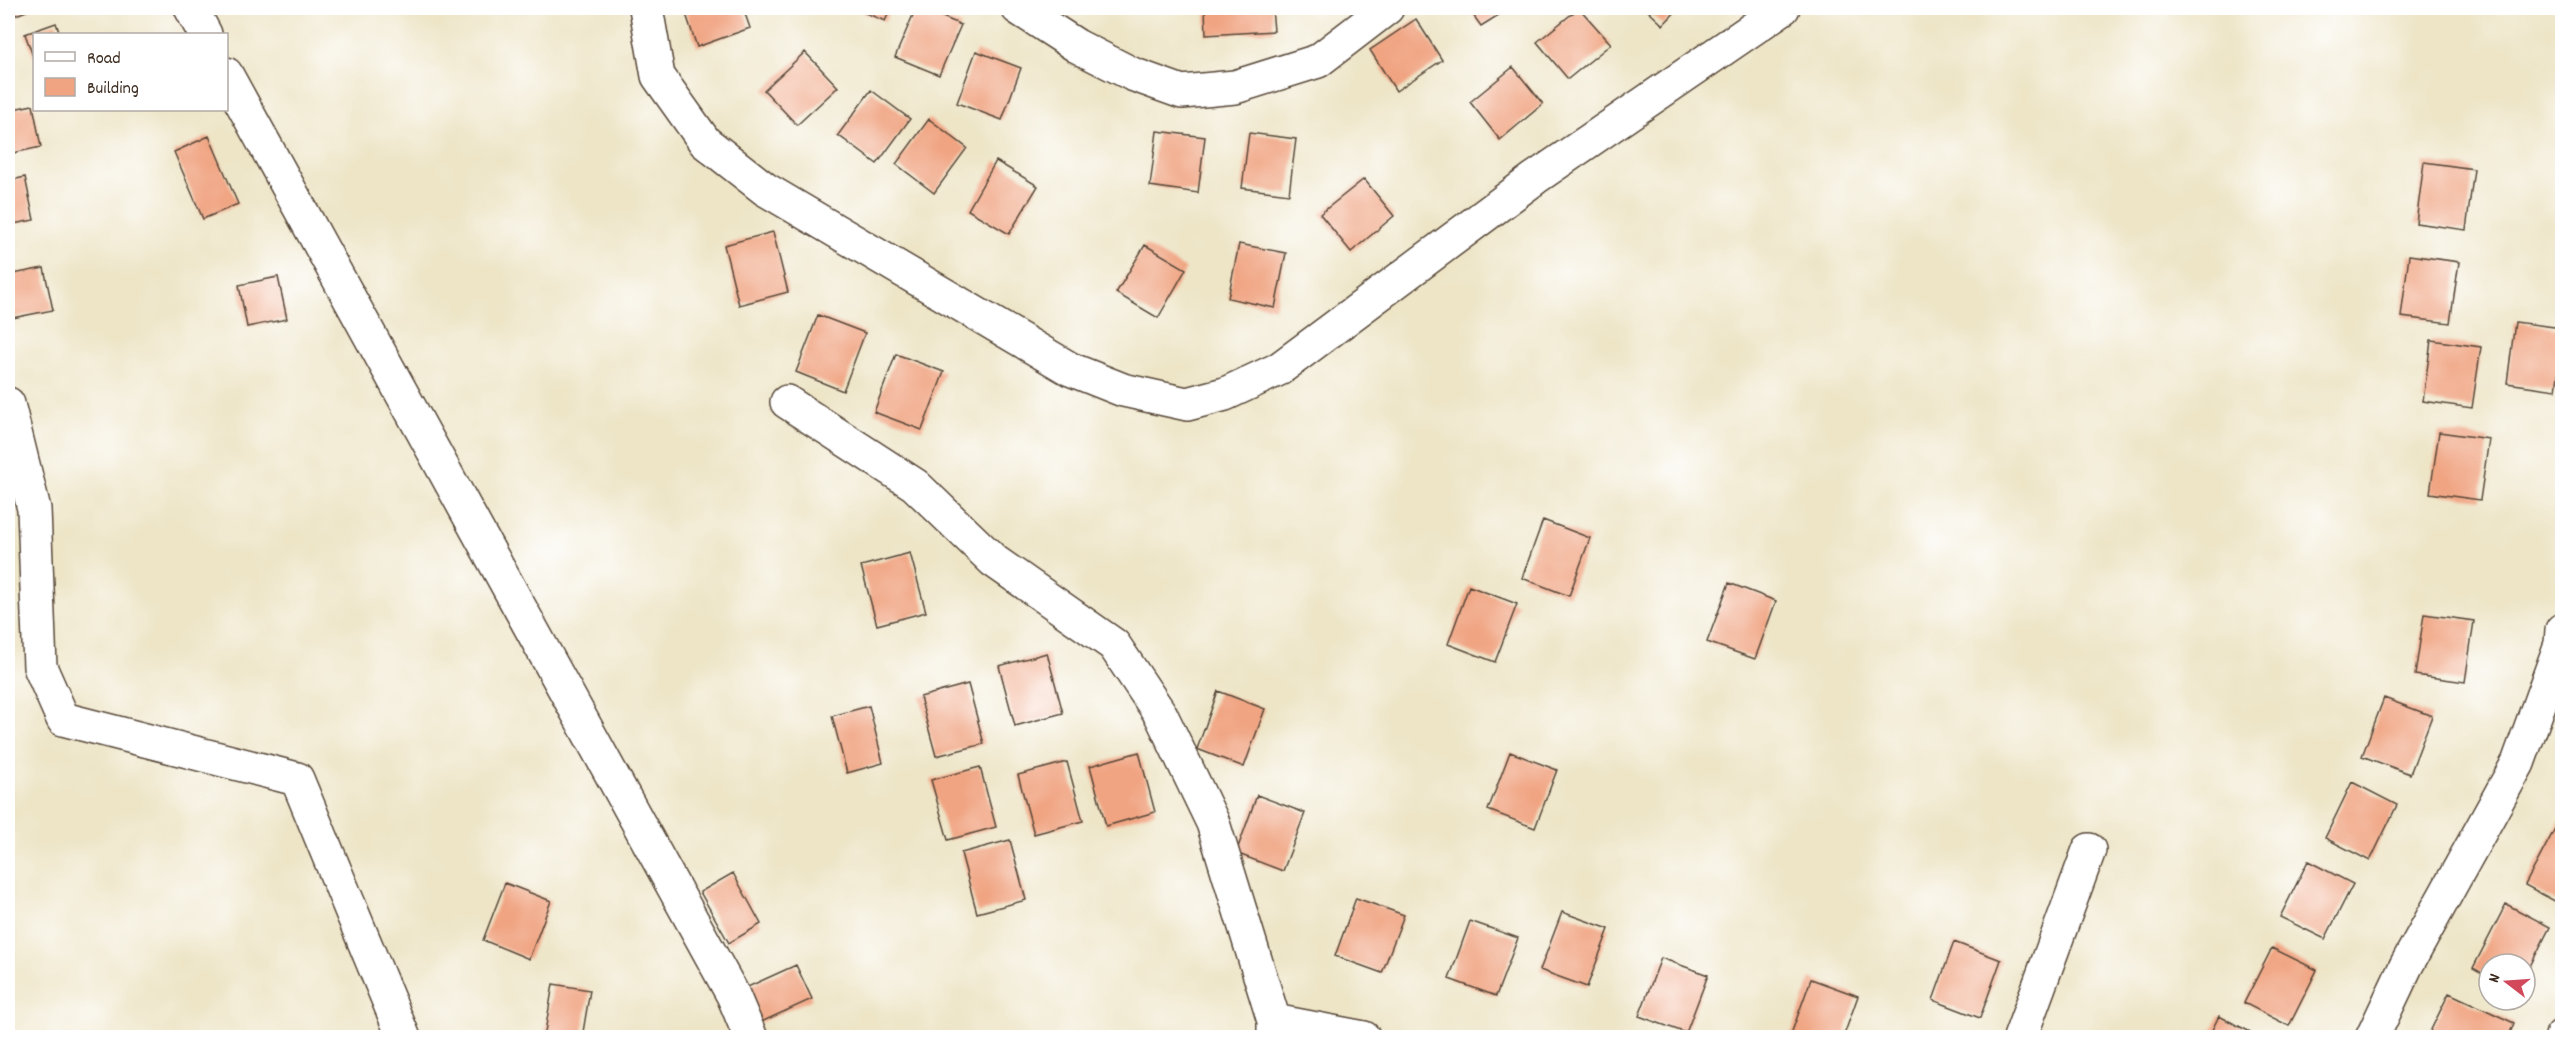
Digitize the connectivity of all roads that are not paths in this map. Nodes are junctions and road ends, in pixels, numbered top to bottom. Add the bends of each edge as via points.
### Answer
1 (190, 8) edge
2 (646, 8) edge
3 (1018, 8) edge
4 (1387, 8) edge
5 (1783, 8) edge
6 (204, 33) edge
7 (228, 78) edge
8 (786, 402) dead end
9 (8, 404) edge
10 (2562, 630) edge
11 (2089, 850) dead end
12 (1274, 1029) edge
13 (404, 1038) edge
14 (751, 1038) edge
15 (1364, 1038) edge
16 (2020, 1038) edge
17 (2372, 1038) edge

1 - 6 street
2 - 5 street via 658,76 705,142 765,189 1070,369 1123,390 1187,404 1226,394 1280,369 1535,178
3 - 4 street via 1077,46 1132,74 1182,92 1234,87 1318,61
7 - 14 street via 722,974
8 - 12 street via 915,485 994,561 1114,645 1161,716 1213,823
9 - 13 street via 34,509 40,667 63,719 297,779
10 - 17 street via 2561,644 2518,763 2406,966
11 - 16 street
12 - 15 street

